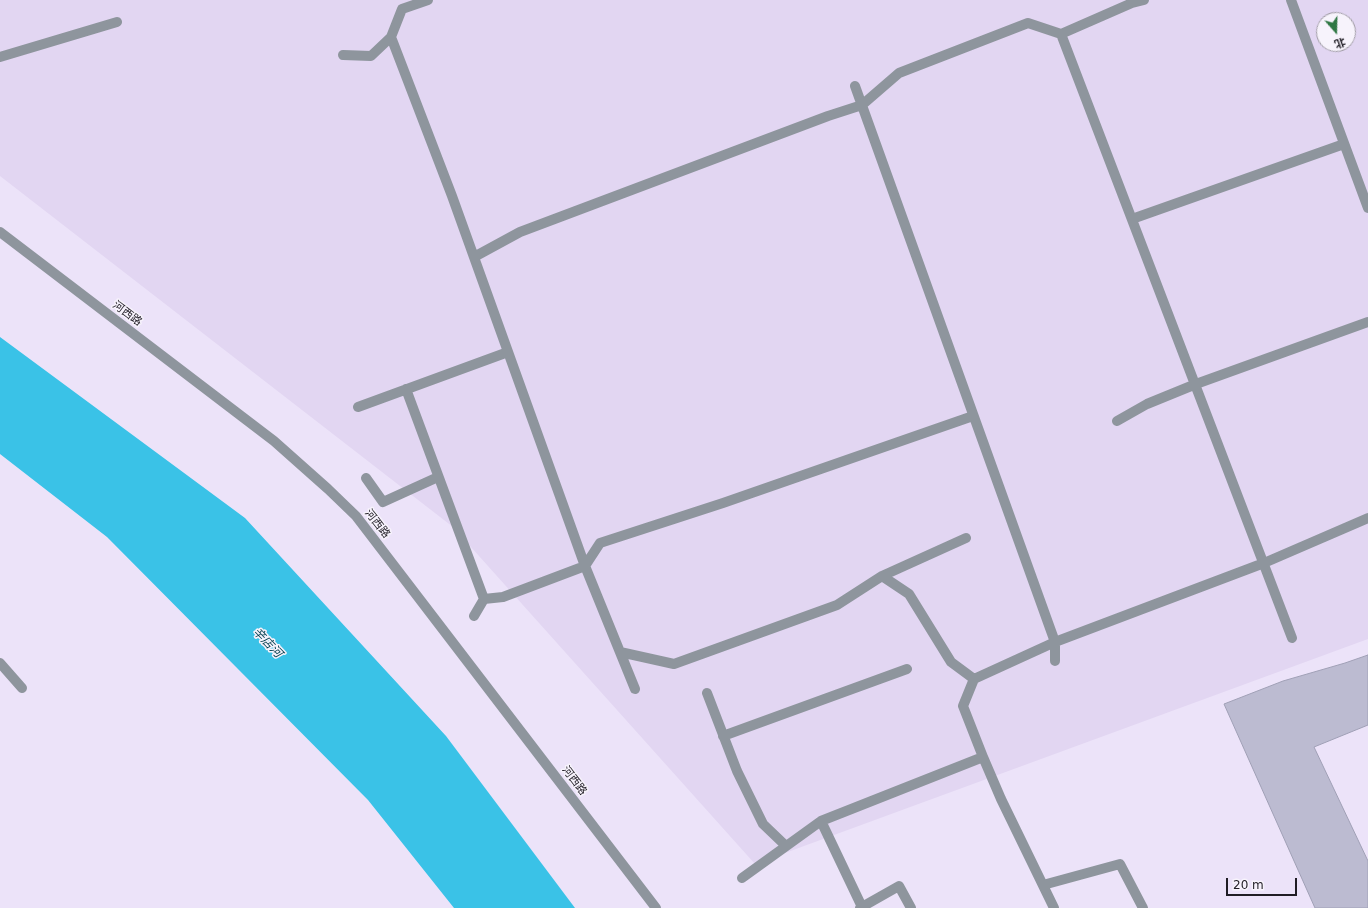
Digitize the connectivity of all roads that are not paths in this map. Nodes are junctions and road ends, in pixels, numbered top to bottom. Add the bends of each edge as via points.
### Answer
1 (428, 0) edge
2 (1144, 0) edge
3 (1291, 0) edge
4 (116, 22) dead end
5 (1062, 34) junction
6 (392, 37) junction
7 (343, 55) dead end
8 (0, 57) edge
9 (855, 86) dead end
10 (862, 105) junction
11 (1344, 144) junction
12 (1368, 208) edge
13 (1132, 219) junction
14 (0, 232) edge
15 (474, 257) junction
16 (1368, 322) edge
17 (508, 352) junction
18 (1196, 384) junction
19 (406, 389) junction
20 (358, 407) dead end
21 (974, 416) junction
22 (1117, 421) dead end
23 (438, 477) junction
24 (366, 478) dead end
25 (1368, 518) edge
26 (966, 538) dead end
27 (1264, 563) junction
28 (585, 566) junction
29 (882, 576) junction
30 (484, 599) junction
31 (474, 616) dead end
32 (1292, 638) dead end
33 (1055, 642) junction
34 (620, 652) junction
35 (1055, 661) dead end
36 (0, 664) edge
37 (907, 669) dead end
38 (974, 679) junction
39 (22, 688) dead end
40 (635, 689) dead end
41 (707, 693) dead end
42 (723, 736) junction
43 (983, 757) junction
44 (821, 821) junction
45 (786, 846) junction
46 (742, 878) dead end
47 (1043, 885) junction
48 (861, 907) edge
49 (656, 908) edge
50 (911, 908) edge
51 (1054, 908) edge
52 (1143, 908) edge

1 - 6 street via 402,9
2 - 5 street
3 - 11 street
4 - 8 street
5 - 10 street via 1028,23 899,73
5 - 13 street
6 - 7 street via 371,56
6 - 15 street
9 - 10 street
10 - 15 street via 520,232
10 - 21 street
11 - 12 street
11 - 13 street
13 - 18 street
14 - 49 street, 河西路 via 274,441 356,516
15 - 17 street
16 - 18 street
17 - 19 street
17 - 28 street
18 - 22 street via 1147,404
18 - 27 street
19 - 20 street
19 - 23 street
21 - 28 street via 600,543
21 - 33 street
23 - 24 street via 383,502
23 - 30 street
25 - 27 street
26 - 29 street
27 - 32 street
27 - 33 street
28 - 30 street via 503,597
28 - 34 street
29 - 34 street via 837,605 674,664
29 - 38 street via 909,594 950,662
30 - 31 street
33 - 35 street
33 - 38 street
34 - 40 street
36 - 39 street
37 - 42 street
38 - 43 street via 963,706
41 - 42 street
42 - 45 street via 763,824
43 - 44 street
43 - 47 street
44 - 45 street
44 - 48 street
45 - 46 street
47 - 51 street
47 - 52 street via 1120,864
48 - 50 street via 899,886

